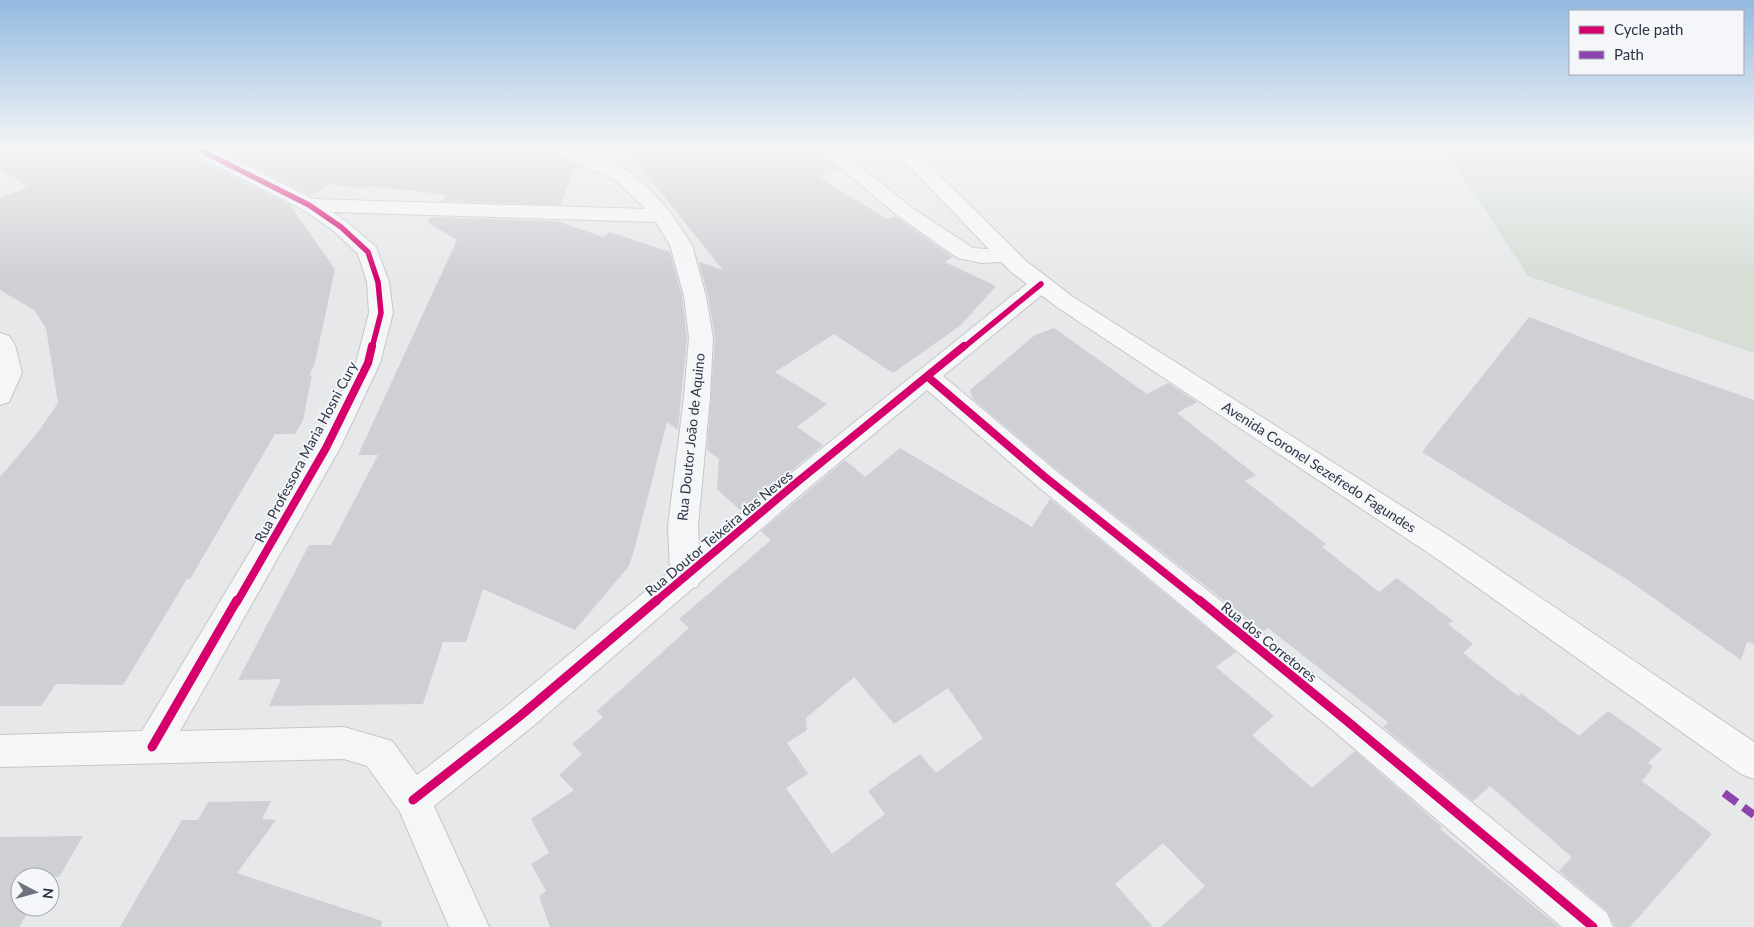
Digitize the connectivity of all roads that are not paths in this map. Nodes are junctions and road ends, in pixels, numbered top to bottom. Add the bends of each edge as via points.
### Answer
1 (284, 192) edge
2 (641, 192) edge
3 (881, 192) edge
4 (945, 192) edge
5 (309, 205) junction
6 (663, 216) junction
7 (1008, 256) junction
8 (1041, 284) junction
9 (0, 341) edge
10 (928, 377) junction
11 (0, 396) edge
12 (686, 578) junction
13 (152, 747) junction
14 (0, 751) edge
15 (1754, 762) edge
16 (413, 800) junction
17 (470, 927) edge
18 (1593, 927) edge

1 - 5 street, Rua Professora Maria Hosni Cury
2 - 6 street, Rua Doutor João de Aquino
3 - 7 street via 966,253
4 - 7 main road, Avenida Coronel Sezefredo Fagundes
5 - 6 street
5 - 13 street, Rua Professora Maria Hosni Cury via 341,227 368,252 378,282 381,313 368,363 326,448
6 - 12 street, Rua Doutor João de Aquino via 681,245 695,296 701,338 682,526
7 - 8 main road, Avenida Coronel Sezefredo Fagundes
8 - 10 street, Rua Doutor Teixeira das Neves
8 - 15 main road, Avenida Coronel Sezefredo Fagundes via 1079,312 1444,548
9 - 11 street via 9,372
10 - 12 street, Rua Doutor Teixeira das Neves via 789,489
10 - 18 street, Rua dos Corretores
12 - 16 street, Rua Doutor Teixeira das Neves
13 - 14 street
13 - 16 street via 344,743 379,753
16 - 17 street

